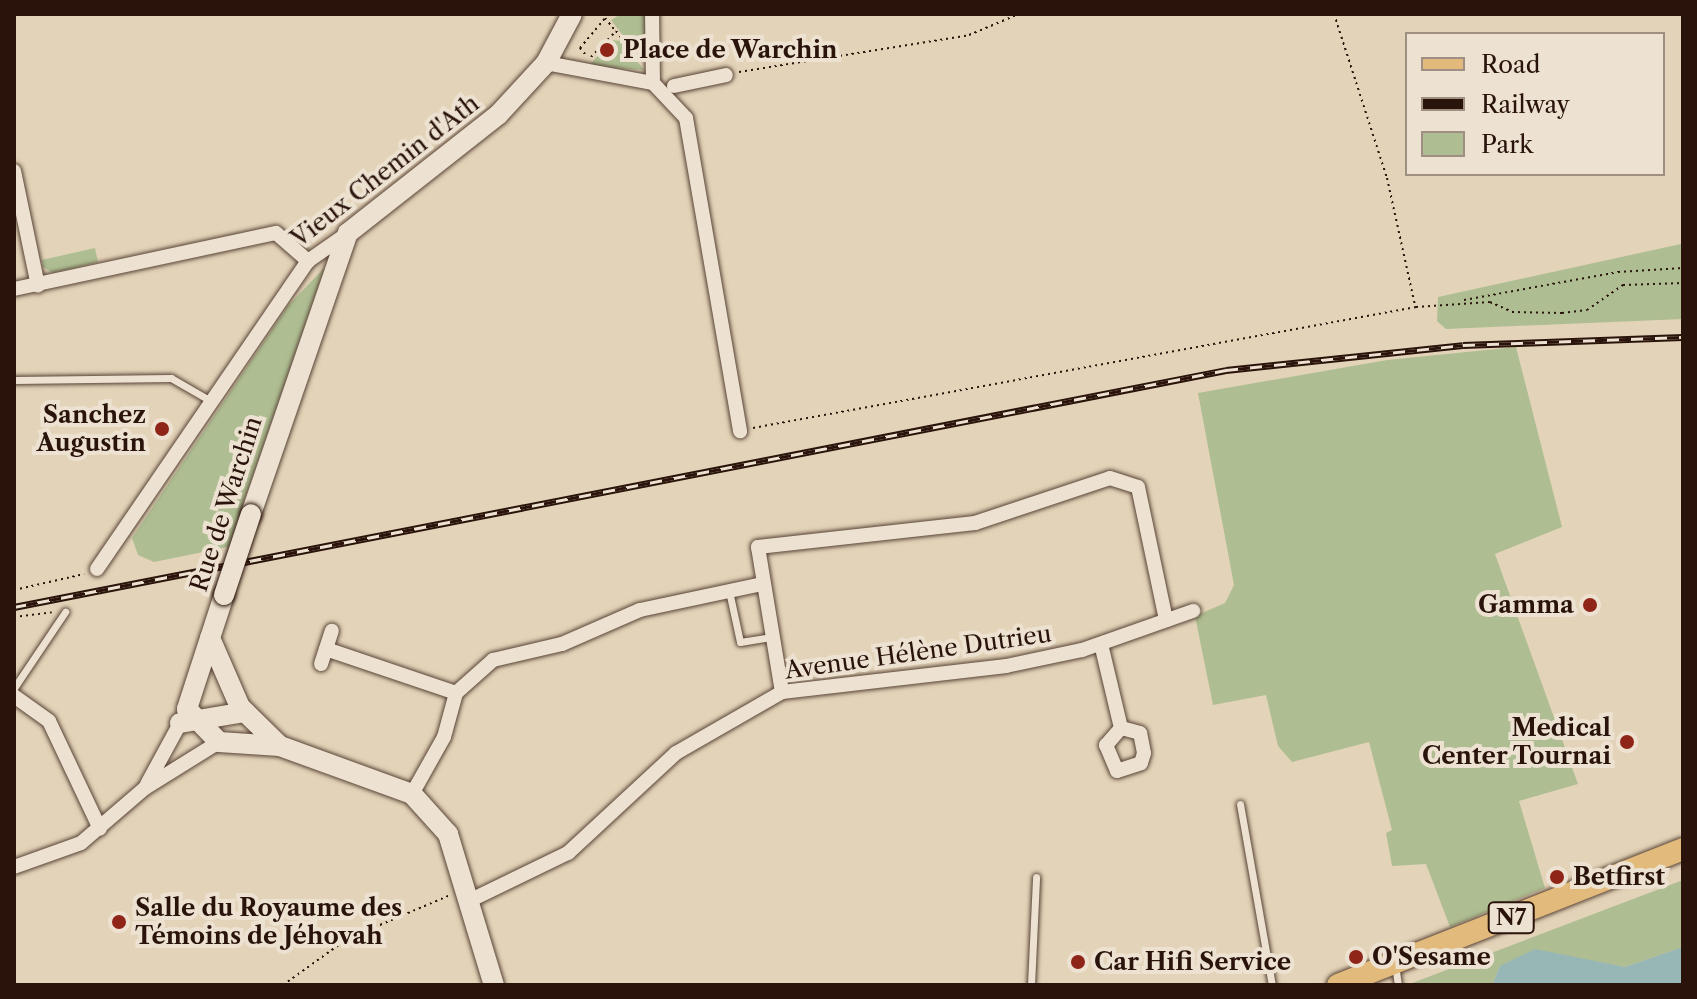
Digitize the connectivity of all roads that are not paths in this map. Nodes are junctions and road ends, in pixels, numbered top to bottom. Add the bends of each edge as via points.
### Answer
1 (572, 14) edge
2 (652, 14) edge
3 (546, 63) junction
4 (726, 75) road end
5 (653, 83) junction
6 (674, 86) dead end
7 (14, 171) edge
8 (16, 188) edge
9 (348, 233) junction
10 (308, 261) junction
11 (38, 286) junction
12 (14, 289) edge
13 (14, 380) edge
14 (211, 401) junction
15 (740, 431) road end
16 (97, 569) road end
17 (762, 584) junction
18 (729, 591) junction
19 (1193, 611) dead end
20 (65, 612) road end
21 (1166, 620) junction
22 (332, 631) dead end
23 (771, 637) junction
24 (210, 638) junction
25 (1101, 644) junction
26 (14, 688) edge
27 (782, 692) junction
28 (456, 693) junction
29 (14, 696) edge
30 (245, 712) junction
31 (187, 717) junction
32 (1121, 728) dead end
33 (219, 742) junction
34 (280, 746) junction
35 (145, 788) junction
36 (412, 794) junction
37 (1240, 804) dead end
38 (100, 829) junction
39 (1683, 849) edge
40 (1683, 864) edge
41 (14, 867) edge
42 (1036, 877) dead end
43 (469, 895) junction
44 (1397, 974) edge
45 (494, 985) edge
46 (1031, 985) edge
47 (1272, 985) edge
48 (1338, 985) edge
49 (1371, 985) edge

1 - 3 street, Vieux Chemin d'Ath
2 - 5 street
3 - 5 street via 586,65
3 - 9 street, Vieux Chemin d'Ath via 498,115
4 - 6 street
5 - 15 street via 686,118
7 - 8 street
8 - 11 street
9 - 10 street, Vieux Chemin d'Ath
9 - 24 street, Rue de Warchin, bridge
10 - 11 street via 276,233
10 - 14 street, Vieux Chemin d'Ath
11 - 12 street
13 - 14 lane via 171,378
14 - 16 street, Vieux Chemin d'Ath
17 - 18 street
17 - 21 street via 758,547 768,544 975,523 1120,477 1138,487
17 - 23 street
18 - 23 lane via 740,642
18 - 28 street via 640,610 562,644 493,660
19 - 21 street, Avenue Hélène Dutrieu
20 - 26 lane
21 - 25 street, Avenue Hélène Dutrieu
22 - 28 street via 324,657
23 - 27 street
24 - 30 street
24 - 31 street, Rue de Warchin
25 - 27 street, Avenue Hélène Dutrieu via 1006,666
25 - 32 street
27 - 43 street, Avenue Hélène Dutrieu via 676,753 568,853
28 - 36 street via 444,737
29 - 38 street via 49,721
30 - 31 street
30 - 34 street
31 - 33 street
31 - 35 street, Rue de Warchin
33 - 34 street
33 - 35 street, Rue de Warchin
34 - 36 street
35 - 38 street, Rue de Warchin
36 - 43 street via 448,834
37 - 47 lane
38 - 41 street, Rue de Warchin via 58,854
39 - 44 main road, N7
40 - 44 main road, N7
42 - 46 lane
43 - 45 street
44 - 48 main road, N7
44 - 49 main road, N7

